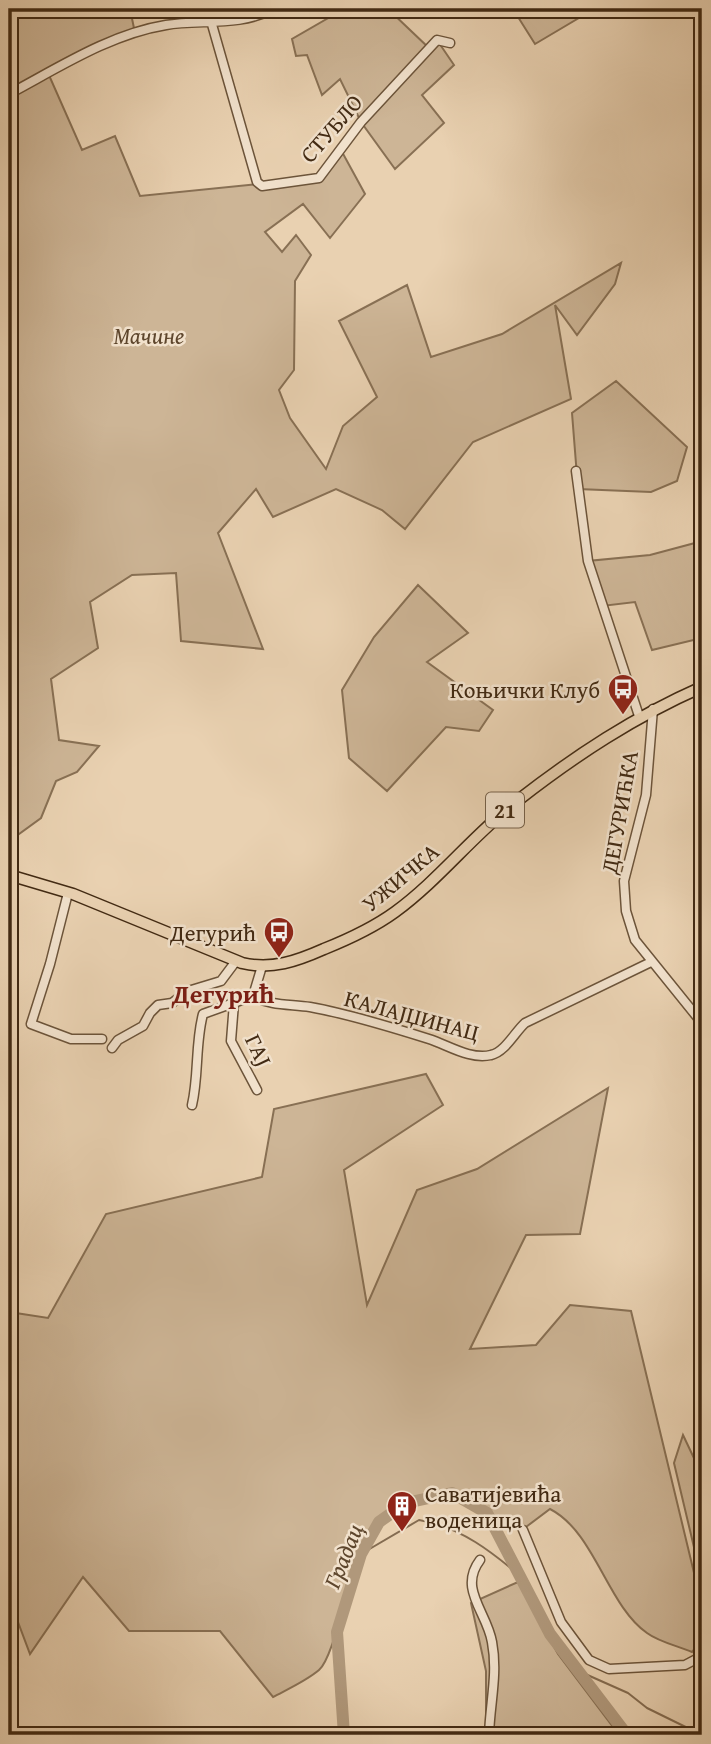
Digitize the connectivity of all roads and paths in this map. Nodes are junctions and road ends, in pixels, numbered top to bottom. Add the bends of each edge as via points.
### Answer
1 (272, 9) edge
2 (211, 21) junction
3 (450, 43) dead end
4 (9, 94) edge
5 (576, 471) dead end
6 (702, 687) edge
7 (653, 709) junction
8 (639, 716) junction
9 (9, 875) edge
10 (68, 893) junction
11 (236, 961) junction
12 (651, 962) junction
13 (262, 967) junction
14 (253, 996) junction
15 (234, 1003) junction
16 (702, 1023) edge
17 (102, 1039) dead end
18 (111, 1048) dead end
19 (257, 1090) dead end
20 (192, 1105) dead end
21 (523, 1530) dead end
22 (480, 1560) dead end
23 (702, 1656) edge
24 (489, 1735) edge

1 - 2 street via 257,17
2 - 3 street, СТУБЛО via 257,182 262,186 319,178 361,122 437,40
2 - 4 street via 135,33
5 - 8 street via 588,561
6 - 7 main road, УЖИЧКА / 21
7 - 8 main road, УЖИЧКА / 21
7 - 12 street, ДЕГУРИЋКА via 646,795 624,881 626,911 635,940
8 - 13 main road, УЖИЧКА / 21 via 502,812 394,913 312,955
9 - 10 main road, УЖИЧКА / 21
10 - 11 main road, УЖИЧКА / 21
10 - 17 street via 31,1024 71,1039
11 - 13 main road, УЖИЧКА / 21
11 - 18 street via 221,981 158,1005 143,1026
12 - 14 street, КАЛАЈЏИНАЦ via 525,1023 492,1055 468,1054 430,1039
12 - 16 street, ДЕГУРИЋКА
13 - 14 street
14 - 15 street
15 - 19 street, ГАЈ via 231,1041
15 - 20 street via 202,1014
21 - 23 street via 561,1622 589,1660 610,1669 685,1665
22 - 24 street via 472,1570 471,1586 492,1637 495,1657

